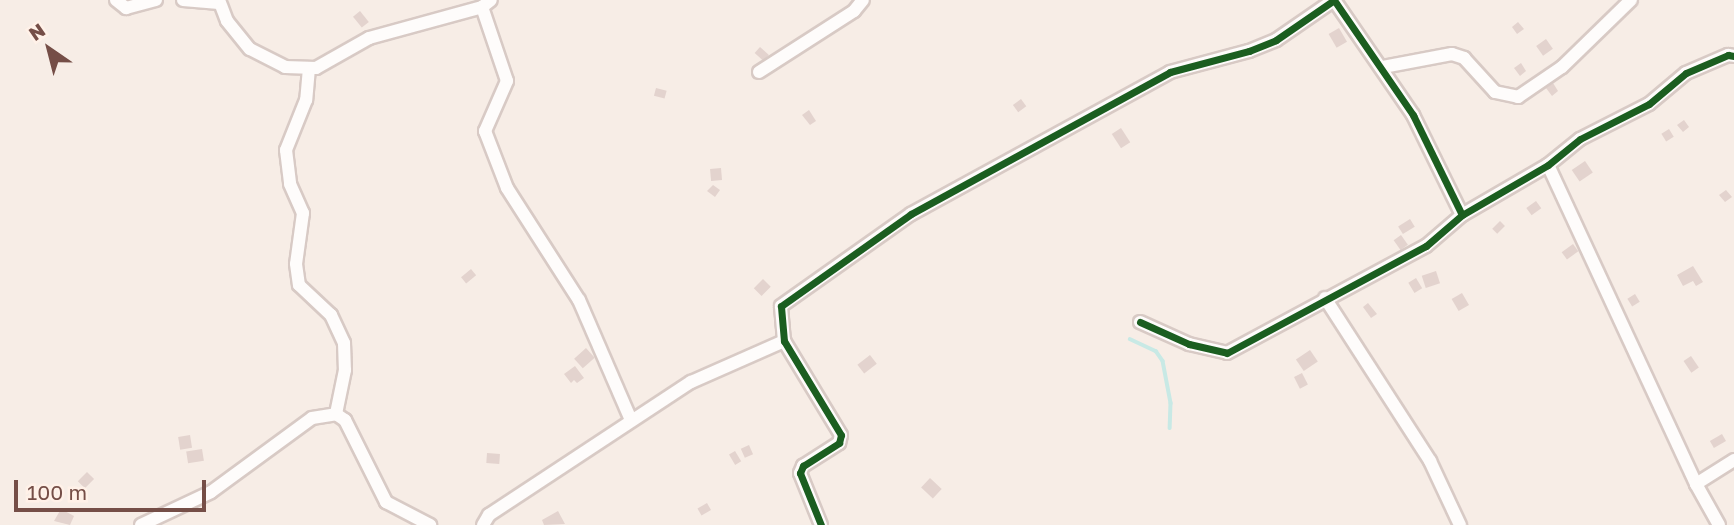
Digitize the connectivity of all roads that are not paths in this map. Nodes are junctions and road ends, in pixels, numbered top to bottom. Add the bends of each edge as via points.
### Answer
1 (116, 0) edge
2 (156, 0) edge
3 (183, 0) edge
4 (863, 0) edge
5 (1631, 0) edge
6 (219, 1) edge
7 (486, 4) edge
8 (1734, 56) edge
9 (1383, 67) junction
10 (309, 68) junction
11 (759, 72) dead end
12 (1548, 165) junction
13 (1462, 215) junction
14 (1325, 298) junction
15 (1140, 321) dead end
16 (784, 341) junction
17 (337, 414) junction
18 (631, 420) junction
19 (1734, 460) edge
20 (1696, 484) junction
21 (141, 525) edge
22 (430, 525) edge
23 (483, 525) edge
24 (821, 525) edge
25 (1460, 525) edge
26 (1719, 525) edge

1 - 2 street via 127,8
3 - 6 street
4 - 11 street
5 - 9 street via 1563,67 1518,97 1495,92 1464,58 1452,54
6 - 10 street via 250,49 285,67
7 - 10 street via 369,38
7 - 18 street via 507,82 485,131 507,188 579,300
8 - 12 street via 1686,73 1649,104 1580,139
9 - 13 street via 1413,115
9 - 16 street via 1334,0 1276,40 1170,72 900,222 780,306
10 - 17 street via 306,100 286,150 290,184 303,214 296,264 299,285 331,315 344,343 345,370
12 - 13 street
12 - 20 street
13 - 14 street via 1426,246
14 - 15 street via 1227,353 1189,344
14 - 25 street via 1430,461
16 - 18 street via 691,382
16 - 24 street via 841,435 839,443 803,466 800,473
17 - 21 street via 312,418 211,492
17 - 22 street via 345,420 386,502
18 - 23 street via 489,515
19 - 20 street
20 - 26 street

